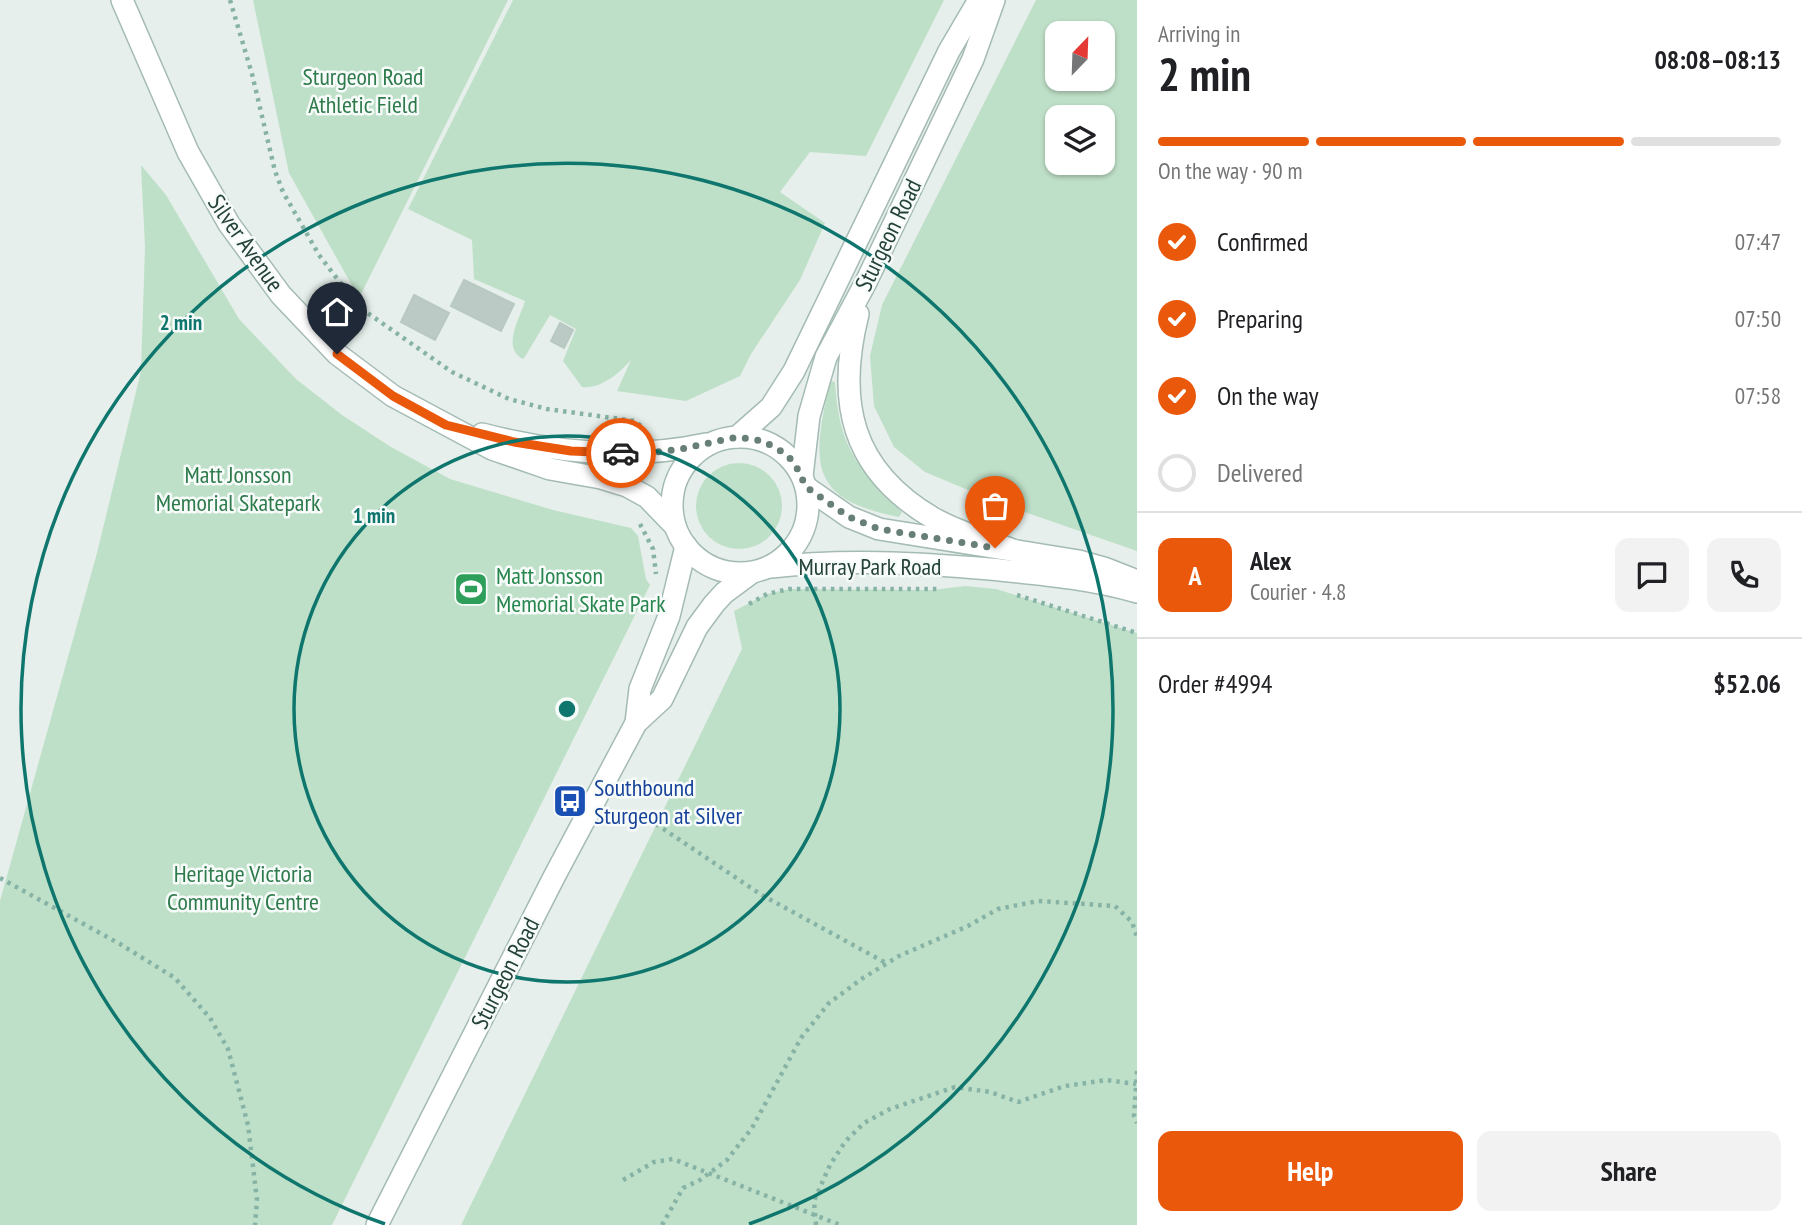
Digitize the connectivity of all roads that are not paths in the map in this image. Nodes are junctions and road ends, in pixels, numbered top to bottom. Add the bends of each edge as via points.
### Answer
1 (122, 0) edge
2 (979, 0) edge
3 (994, 0) edge
4 (866, 282) junction
5 (446, 425) junction
6 (737, 437) junction
7 (713, 442) junction
8 (804, 481) junction
9 (675, 526) junction
10 (685, 546) junction
11 (1018, 552) junction
12 (760, 570) junction
13 (1137, 581) edge
14 (1137, 592) edge
15 (636, 723) junction
16 (377, 1225) edge

1 - 5 main road, Silver Avenue via 188,152 229,225 264,274 337,354 393,396
2 - 6 main road, Sturgeon Road via 949,51 794,371 771,407
3 - 4 main road, Sturgeon Road via 973,59
4 - 8 main road, Sturgeon Road via 826,357 817,385 809,416
4 - 11 main road via 852,340 849,396 863,449 883,477 933,518
5 - 7 main road, Silver Avenue via 571,451 641,454
5 - 9 main road, Silver Avenue via 507,456 636,490
6 - 7 main road
6 - 8 main road via 775,447 795,464
7 - 9 main road via 692,456 678,477 672,501
8 - 11 main road, Murray Park Road via 849,517 879,529
8 - 12 main road via 808,511 802,535 788,554
9 - 10 main road
10 - 12 main road via 726,572
10 - 15 main road, Sturgeon Road via 670,616 640,689
11 - 13 main road, Murray Park Road via 1104,568
12 - 14 main road, Murray Park Road via 857,561 934,564 1091,581
12 - 15 main road, Sturgeon Road via 714,604 662,699
15 - 16 main road, Sturgeon Road

